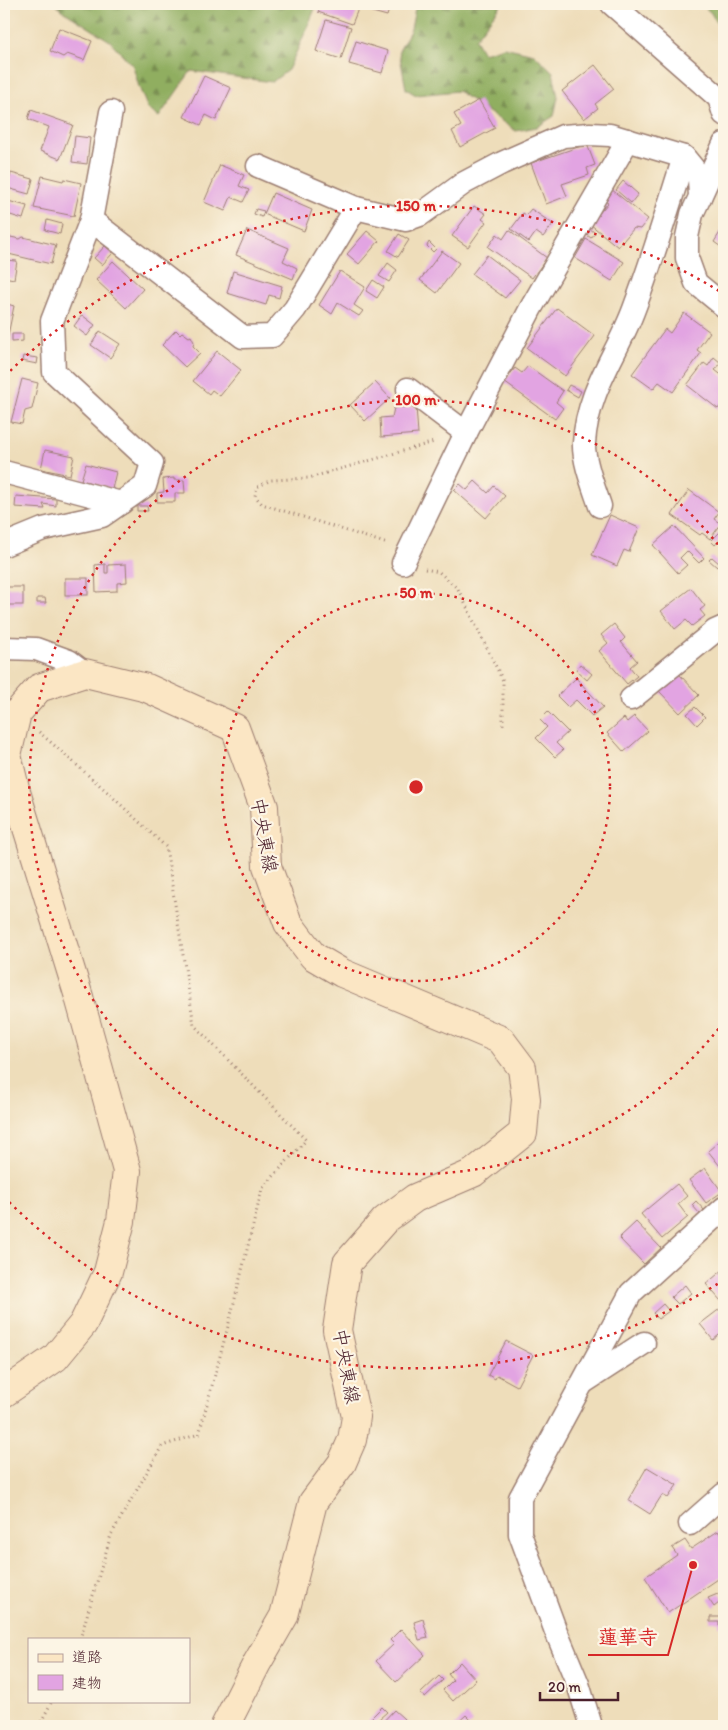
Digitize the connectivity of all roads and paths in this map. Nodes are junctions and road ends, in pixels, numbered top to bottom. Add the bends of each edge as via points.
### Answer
1 (612, 4) edge
2 (111, 112) dead end
3 (724, 114) edge
4 (628, 140) junction
5 (724, 144) edge
6 (684, 157) junction
7 (258, 166) dead end
8 (700, 197) junction
9 (356, 208) junction
10 (91, 220) junction
11 (724, 306) edge
12 (408, 389) dead end
13 (466, 433) junction
14 (4, 472) edge
15 (121, 502) junction
16 (600, 506) dead end
17 (4, 544) edge
18 (406, 557) junction
19 (724, 627) edge
20 (4, 648) edge
21 (85, 673) junction
22 (630, 699) dead end
23 (17, 713) junction
24 (503, 728) dead end
25 (724, 1208) edge
26 (644, 1343) dead end
27 (581, 1384) junction
28 (4, 1393) edge
29 (724, 1494) edge
30 (690, 1524) dead end
31 (80, 1638) edge
32 (51, 1702) edge
33 (39, 1726) edge
34 (225, 1726) edge
35 (591, 1726) edge

1 - 3 street via 719,98
2 - 10 street
4 - 6 street
4 - 9 street via 610,134 564,136 464,183 420,215 406,220
4 - 13 street via 531,308
5 - 8 street
6 - 8 street via 699,178
6 - 16 street via 634,310 601,377 588,415 584,445
7 - 9 street
8 - 11 street via 692,214 687,258 696,283
9 - 10 street via 295,309 272,336 242,337
10 - 15 street via 52,321 54,372 152,463 145,486
12 - 13 street
13 - 18 street
13 - 18 path via 309,478 271,480 257,488 255,496 262,504
14 - 15 street
15 - 17 street via 102,516 43,529
18 - 24 path via 439,572 458,590 503,681
19 - 22 street via 714,631
20 - 21 street via 36,649 69,661
21 - 23 main road via 39,688
21 - 34 main road, 中央東線 via 147,688 235,728 264,807 267,866 288,924 313,956 372,986 501,1040 522,1068 526,1099 523,1133 473,1173 415,1198 385,1220 347,1264 337,1330 356,1417 352,1440 342,1463 313,1502 284,1616
23 - 28 main road via 7,755 127,1171 108,1272 82,1324 55,1358
23 - 31 path via 166,847 194,1025 306,1140 262,1190 199,1434 162,1446 111,1535
25 - 27 street via 631,1293
26 - 27 street
27 - 35 street via 520,1498 520,1534
29 - 30 street
32 - 33 path

